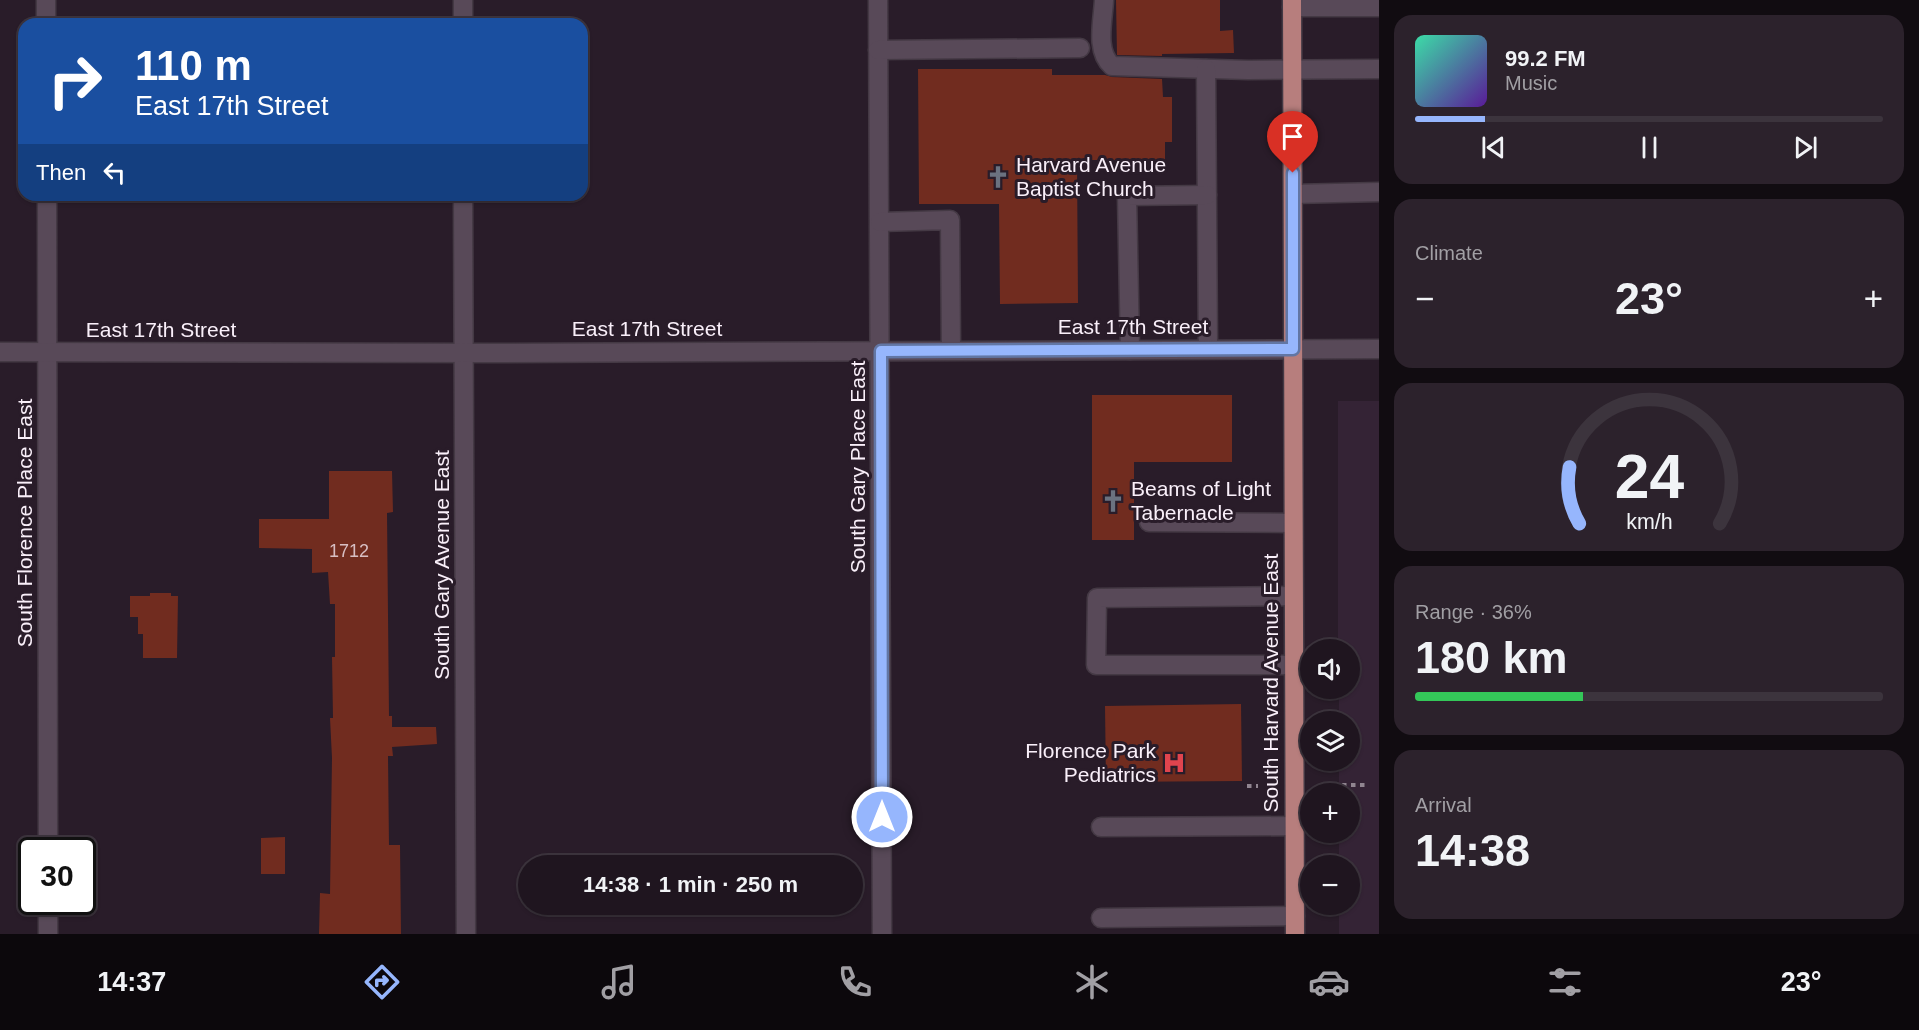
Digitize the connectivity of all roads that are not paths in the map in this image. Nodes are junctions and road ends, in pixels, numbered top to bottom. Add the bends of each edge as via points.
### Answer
1 (46, 0) edge
2 (463, 0) edge
3 (878, 0) edge
4 (1104, 0) edge
5 (1292, 4) edge
6 (1379, 7) edge
7 (46, 18) edge
8 (463, 18) edge
9 (1080, 48) dead end
10 (878, 50) junction
11 (1206, 69) junction
12 (1379, 69) edge
13 (1292, 70) junction
14 (1379, 192) edge
15 (1293, 194) junction
16 (1207, 195) junction
17 (47, 201) edge
18 (463, 201) edge
19 (880, 222) junction
20 (1208, 349) junction
21 (1293, 349) junction
22 (1379, 349) edge
23 (1130, 350) junction
24 (881, 351) junction
25 (951, 351) junction
26 (0, 352) edge
27 (47, 352) junction
28 (464, 353) junction
29 (1149, 522) dead end
30 (1293, 523) junction
31 (1293, 596) junction
32 (1293, 665) junction
33 (1294, 826) junction
34 (1101, 827) dead end
35 (48, 837) edge
36 (48, 915) edge
37 (1101, 918) dead end
38 (1295, 925) edge
39 (48, 934) edge
40 (466, 934) edge
41 (882, 934) edge

1 - 7 street
2 - 8 street
3 - 10 street, South Gary Place East
4 - 11 street via 1102,46 1105,60 1112,66
5 - 6 street
5 - 13 main road, South Harvard Avenue East
9 - 10 street
10 - 19 street, South Gary Place East
11 - 13 street
11 - 16 street
12 - 13 street
13 - 15 main road, South Harvard Avenue East
14 - 15 street
15 - 21 main road, South Harvard Avenue East
16 - 20 street
16 - 23 street via 1127,196
17 - 27 street, South Florence Place East
18 - 28 street, South Gary Avenue East
19 - 24 street, South Gary Place East
19 - 25 street via 950,220
20 - 21 street, East 17th Street
20 - 23 street, East 17th Street
21 - 22 street, East 17th Street
21 - 30 main road, South Harvard Avenue East
23 - 25 street, East 17th Street
24 - 25 street, East 17th Street
24 - 28 street, East 17th Street
24 - 41 street, South Gary Place East
26 - 27 street, East 17th Street
27 - 28 street, East 17th Street
27 - 35 street, South Florence Place East
28 - 40 street, South Gary Avenue East
29 - 30 street
30 - 31 main road, South Harvard Avenue East
31 - 32 main road, South Harvard Avenue East
31 - 32 street via 1096,598 1096,665
32 - 33 main road, South Harvard Avenue East
33 - 34 street
33 - 38 main road, South Harvard Avenue East
36 - 39 street
37 - 38 street

